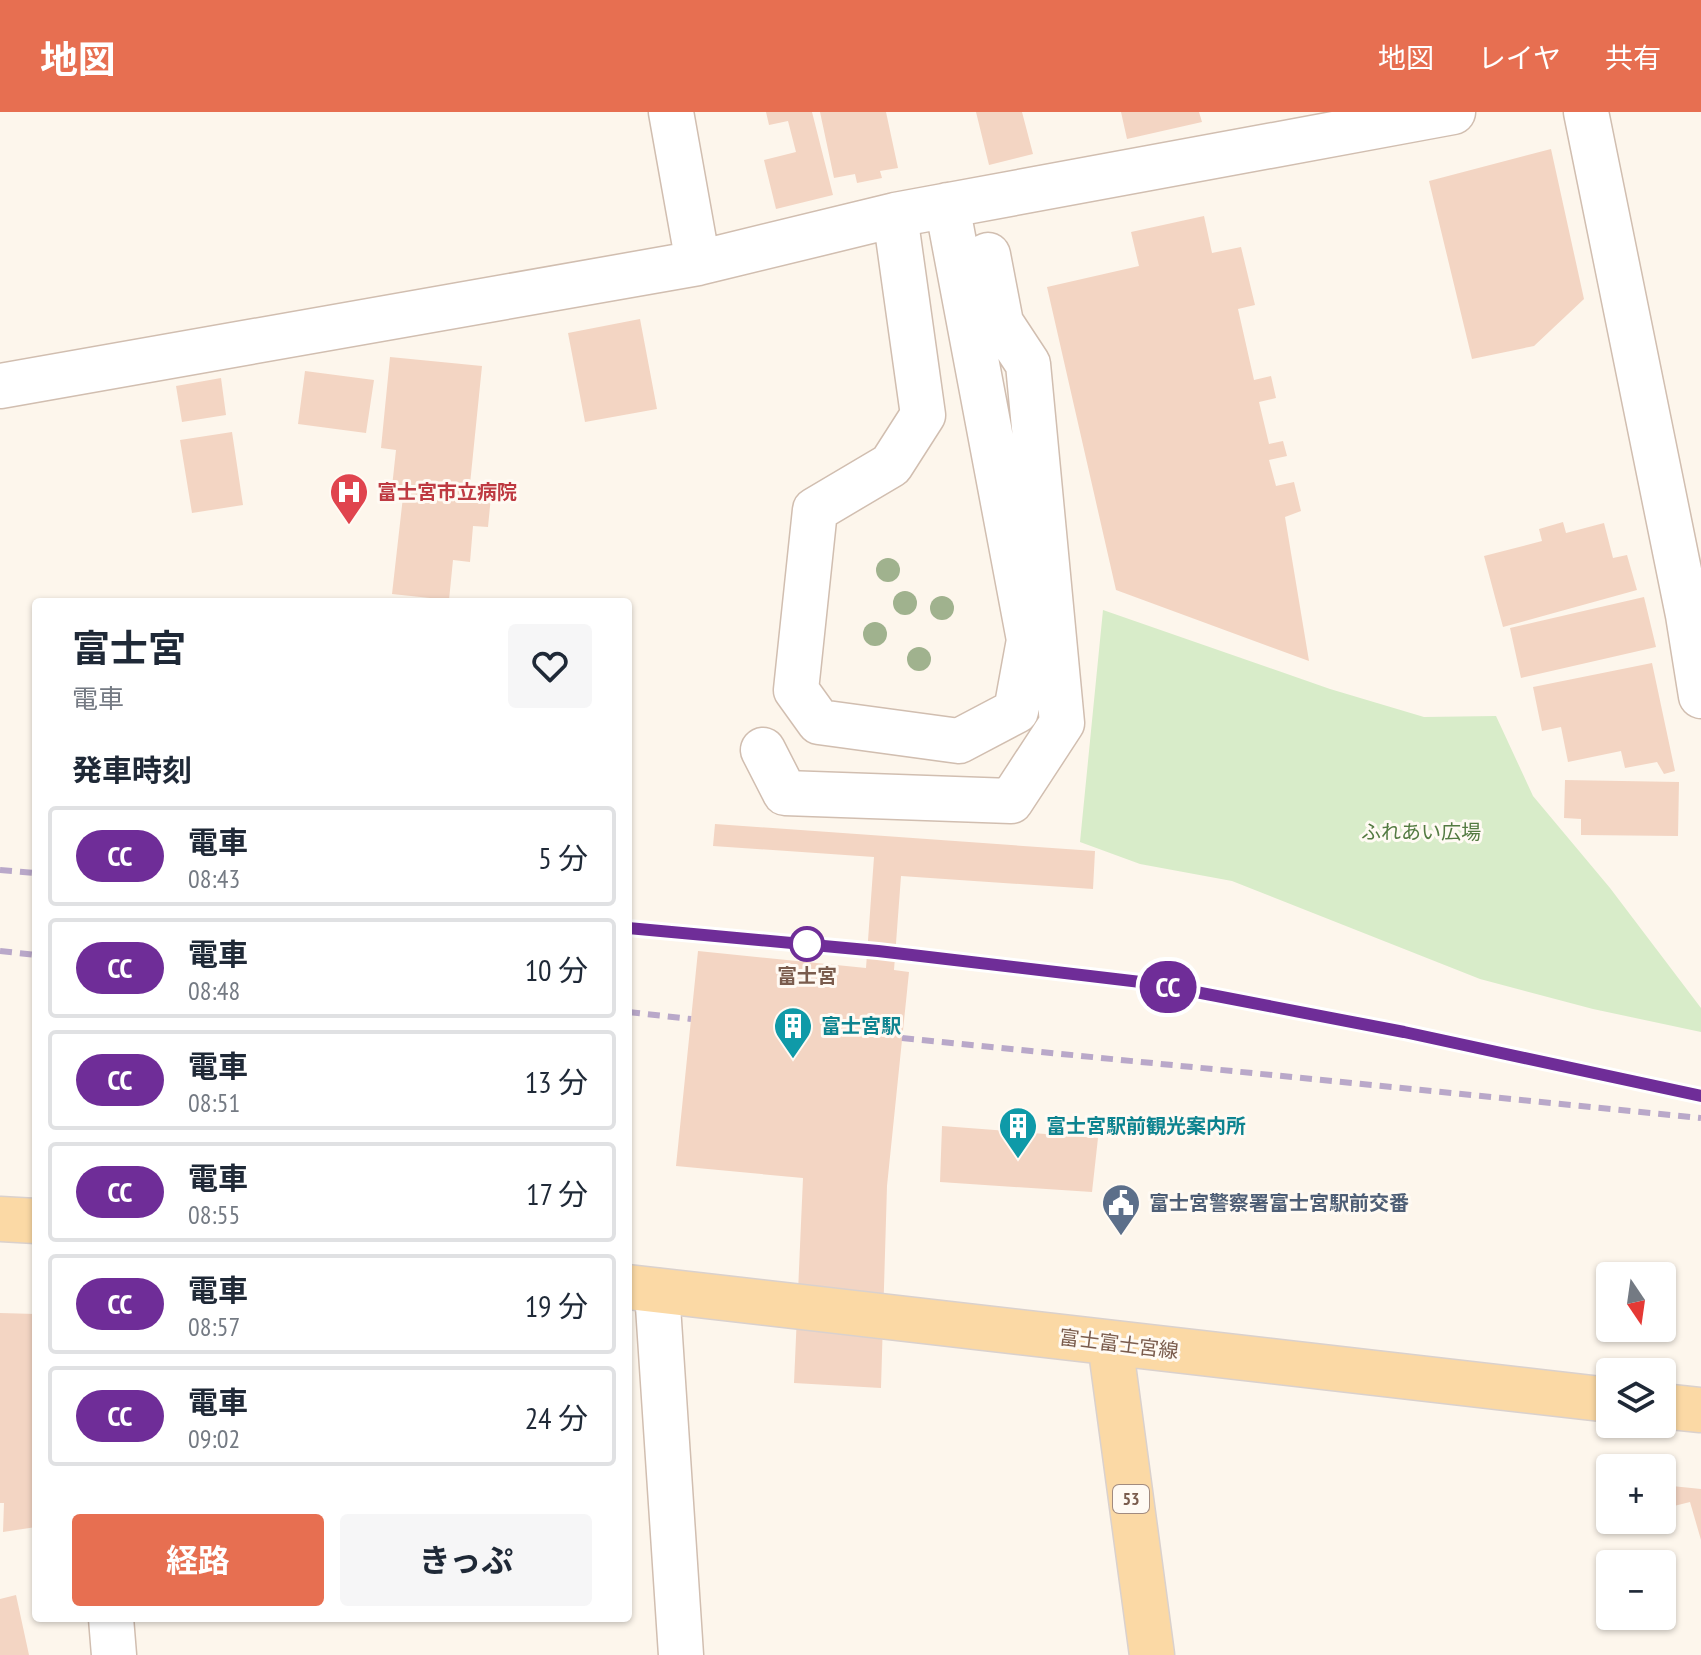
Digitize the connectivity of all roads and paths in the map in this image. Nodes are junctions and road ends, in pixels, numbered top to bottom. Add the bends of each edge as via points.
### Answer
1 (671, 112) edge
2 (1453, 112) edge
3 (1586, 112) edge
4 (947, 205) junction
5 (895, 215) junction
6 (988, 255) dead end
7 (698, 263) junction
8 (0, 386) edge
9 (1648, 419) junction
10 (1701, 526) edge
11 (1701, 696) edge
12 (763, 750) dead end
13 (0, 1219) edge
14 (32, 1221) edge
15 (642, 1289) edge
16 (1110, 1343) junction
17 (1596, 1398) edge
18 (1676, 1407) edge
19 (1701, 1410) edge
20 (111, 1622) edge
21 (114, 1655) edge
22 (681, 1655) edge
23 (1152, 1655) edge

1 - 7 street
2 - 4 street
3 - 9 street
4 - 5 street
4 - 5 street via 1029,640 1016,711 959,741 819,722 796,690 815,510 891,465 923,415
5 - 7 street
6 - 12 street via 1001,323 1028,364 1062,723 1011,801 785,793
7 - 8 street
9 - 10 street
9 - 11 street
13 - 14 main road
15 - 16 main road, 富士富士宮線
15 - 22 street
16 - 17 main road, 富士富士宮線
16 - 23 main road, 53
18 - 19 main road
20 - 21 street

